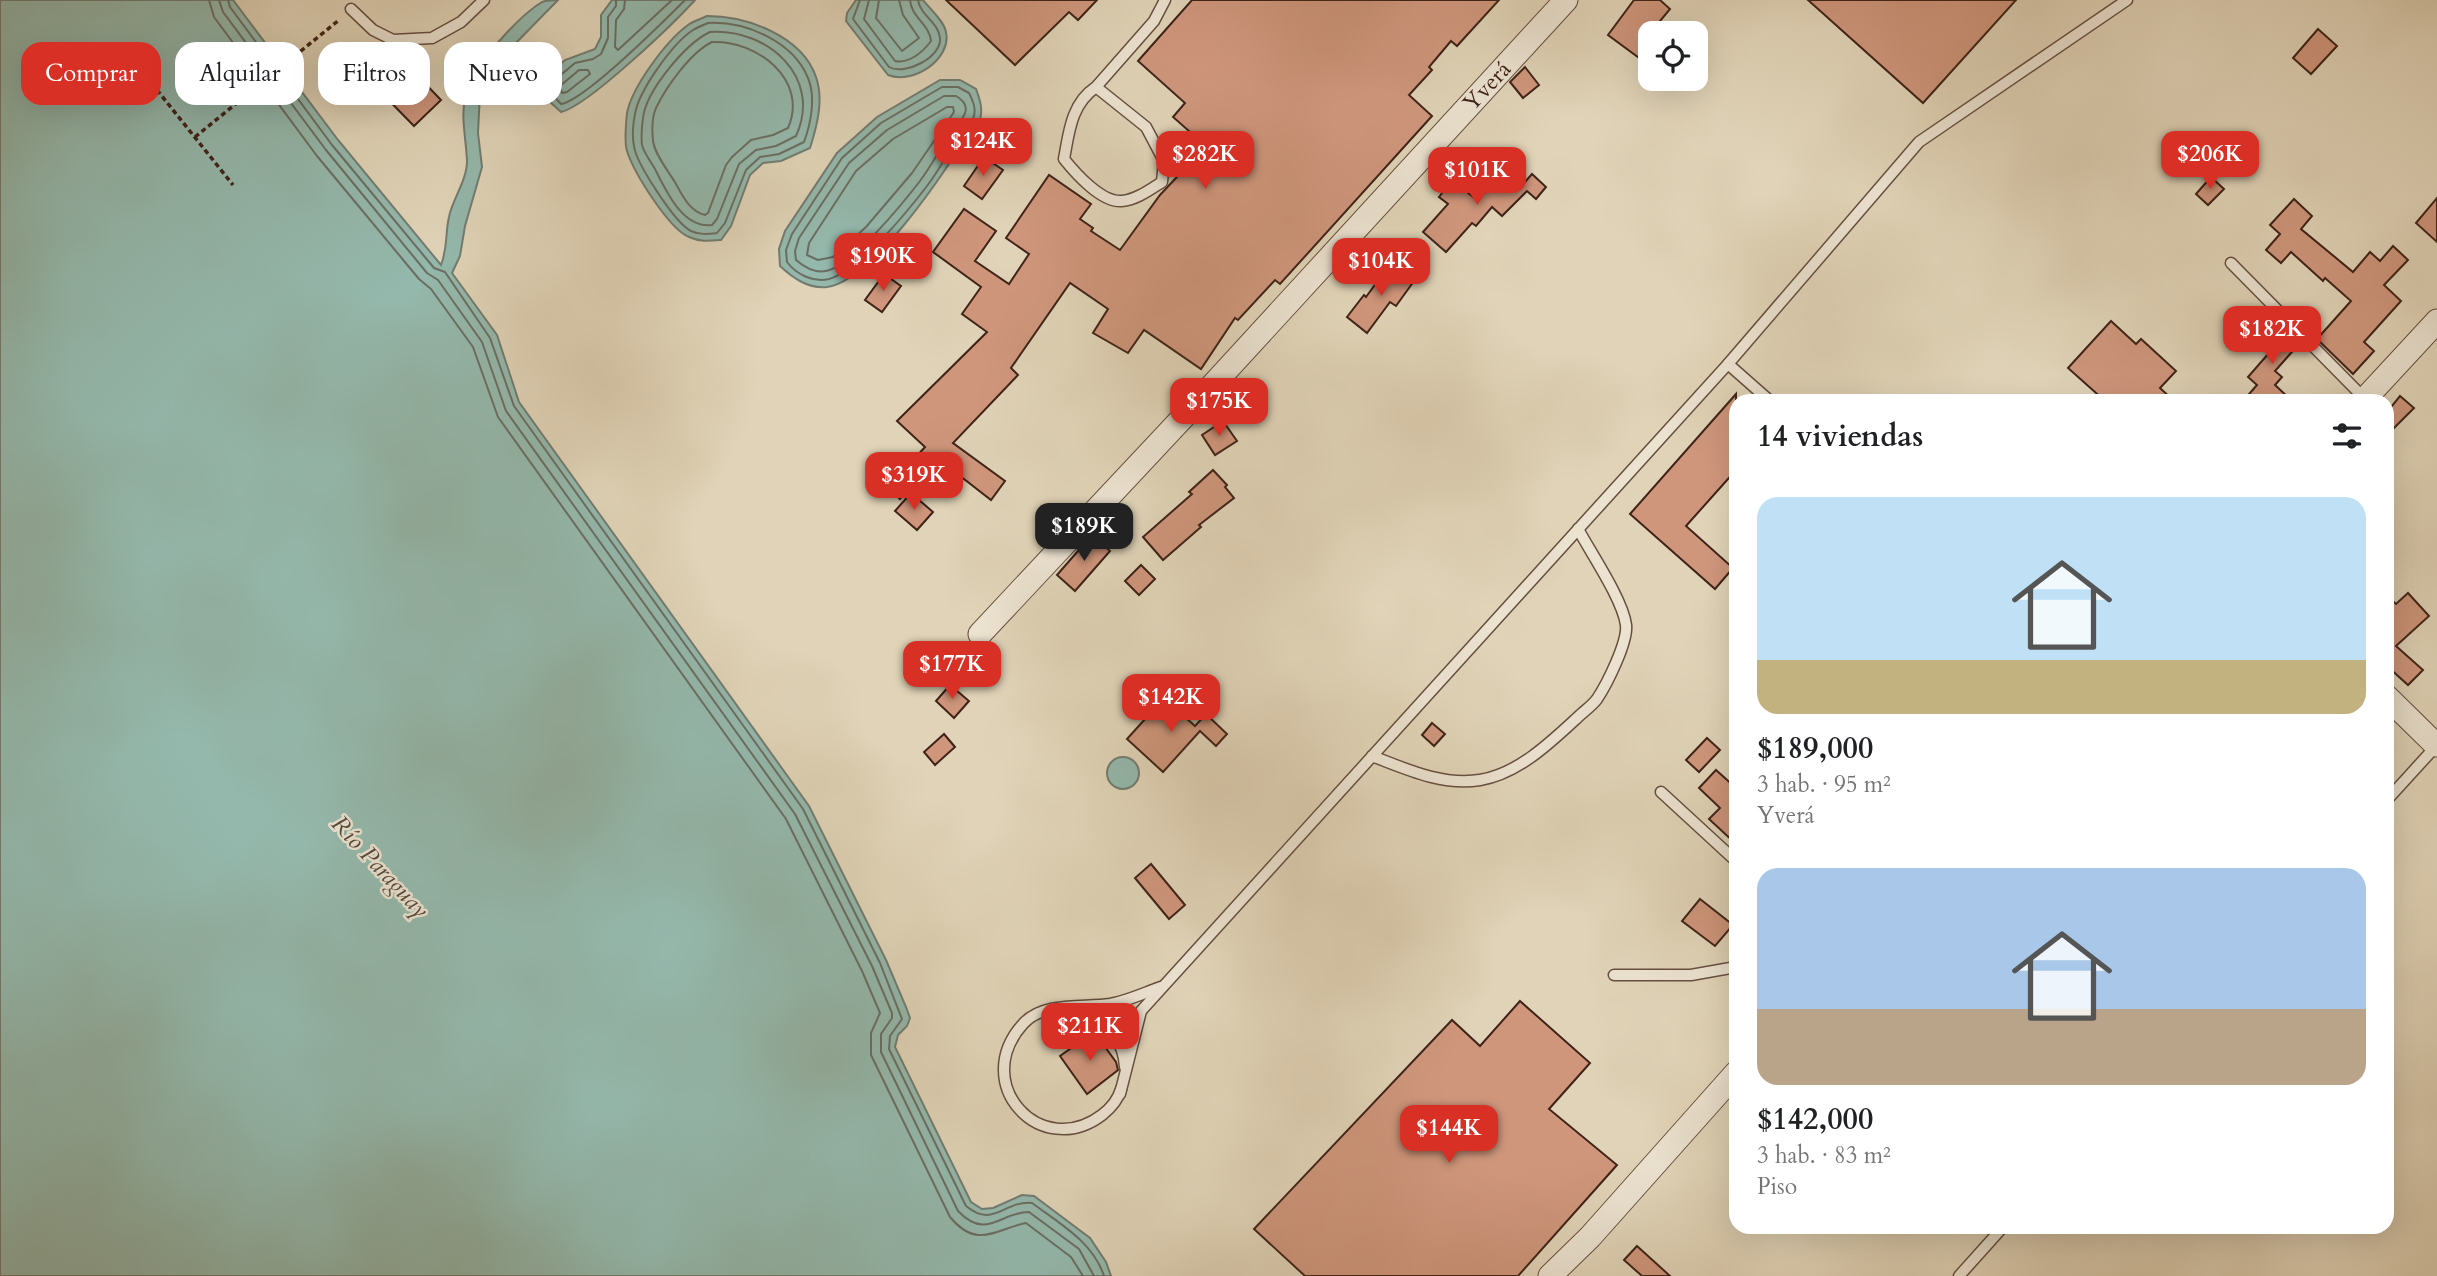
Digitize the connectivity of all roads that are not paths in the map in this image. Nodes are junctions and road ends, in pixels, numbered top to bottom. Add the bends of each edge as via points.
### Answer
1 (484, 0) edge
2 (1166, 0) edge
3 (1566, 0) edge
4 (2127, 0) edge
5 (351, 9) road end
6 (1096, 88) junction
7 (2231, 263) dead end
8 (2437, 321) edge
9 (1728, 364) junction
10 (1762, 394) edge
11 (2358, 394) edge
12 (2370, 394) edge
13 (1578, 529) junction
14 (979, 634) dead end
15 (2394, 704) edge
16 (2437, 745) edge
17 (1372, 756) junction
18 (1661, 792) dead end
19 (2394, 792) edge
20 (1729, 855) edge
21 (1729, 968) edge
22 (1614, 975) dead end
23 (1163, 986) junction
24 (1068, 1008) junction
25 (1729, 1081) edge
26 (1120, 1094) junction
27 (1997, 1234) edge
28 (1550, 1276) edge
29 (1959, 1276) edge

1 - 5 lane via 461,22 432,38 393,40 373,30
2 - 6 lane via 1154,21
3 - 14 street, Yverá
4 - 9 lane via 1919,142
6 - 6 lane via 1086,94 1073,114 1064,159 1078,177 1109,199 1122,201 1162,181 1164,161 1146,127
7 - 11 lane
8 - 12 street
9 - 10 lane
9 - 13 lane
13 - 17 lane
13 - 17 lane via 1626,626 1619,654 1596,700 1552,741 1511,769 1481,780 1419,775
15 - 16 street
16 - 19 lane
17 - 23 lane
18 - 20 lane
21 - 22 lane via 1691,975
23 - 24 lane via 1112,1004
23 - 26 lane via 1141,1011
24 - 26 lane via 1091,1014 1114,1032 1125,1064
24 - 26 lane via 1040,1012 1024,1021 1006,1046 1003,1072 1013,1102 1029,1119 1061,1129 1091,1124
25 - 28 street
27 - 29 lane

